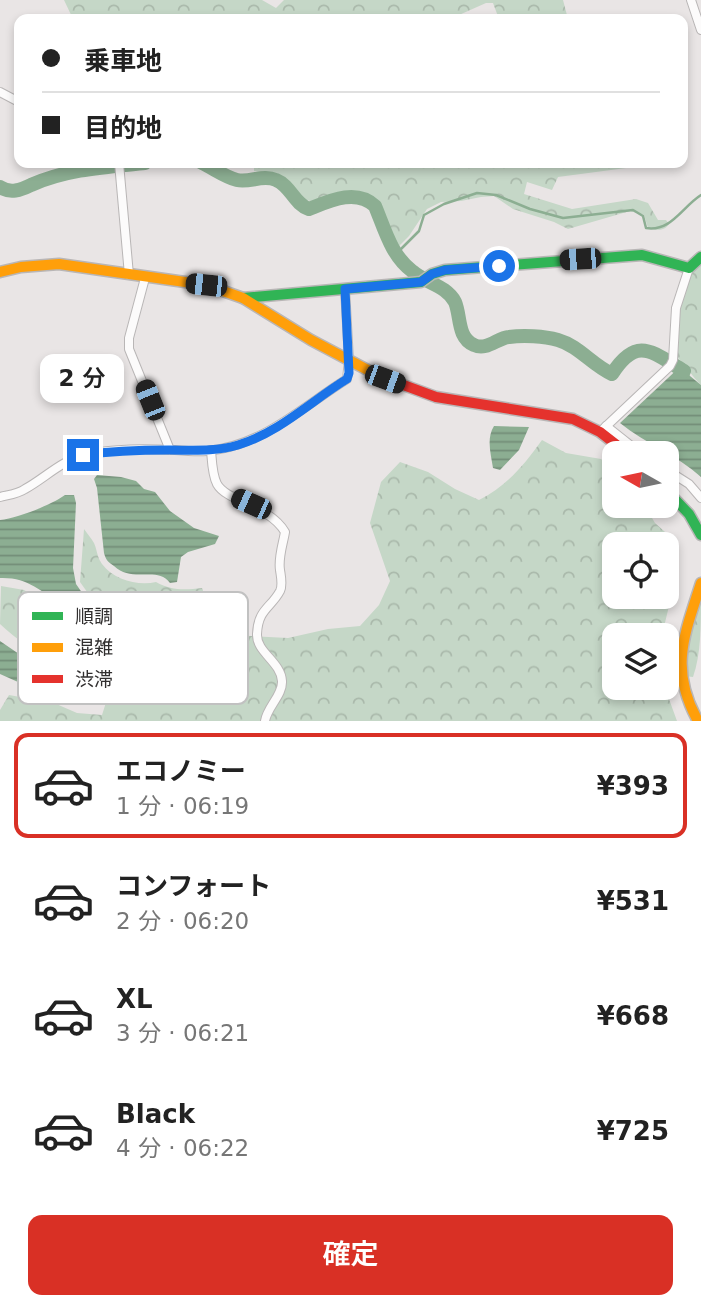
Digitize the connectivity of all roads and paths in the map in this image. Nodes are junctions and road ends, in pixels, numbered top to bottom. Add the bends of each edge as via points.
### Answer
1 (691, 0) edge
2 (701, 30) edge
3 (119, 168) edge
4 (701, 257) edge
5 (689, 268) junction
6 (0, 272) edge
7 (129, 275) junction
8 (145, 278) junction
9 (345, 289) junction
10 (243, 298) junction
11 (349, 360) junction
12 (603, 429) junction
13 (615, 441) edge
14 (622, 441) edge
15 (170, 450) junction
16 (211, 450) junction
17 (679, 477) edge
18 (0, 497) edge
19 (701, 498) edge
20 (679, 504) edge
21 (701, 535) edge
22 (701, 583) edge
23 (265, 721) edge
24 (698, 721) edge

1 - 2 street
3 - 7 street
4 - 5 street
5 - 9 street via 642,255 445,270 424,279
5 - 12 street via 676,308 671,363
6 - 7 street via 59,264
7 - 8 street
8 - 10 street via 206,285
8 - 15 street via 129,349
9 - 10 street
9 - 11 street
10 - 11 street
11 - 12 street via 436,397 573,419
11 - 16 street via 347,379 311,406 251,440
12 - 13 street
12 - 14 street
15 - 16 street
15 - 18 street via 83,455 23,491
16 - 23 street via 214,477 223,492 279,522 285,532 280,591 265,608 256,636 282,680
17 - 19 street
20 - 21 street
22 - 24 street via 683,638 679,668 684,694

